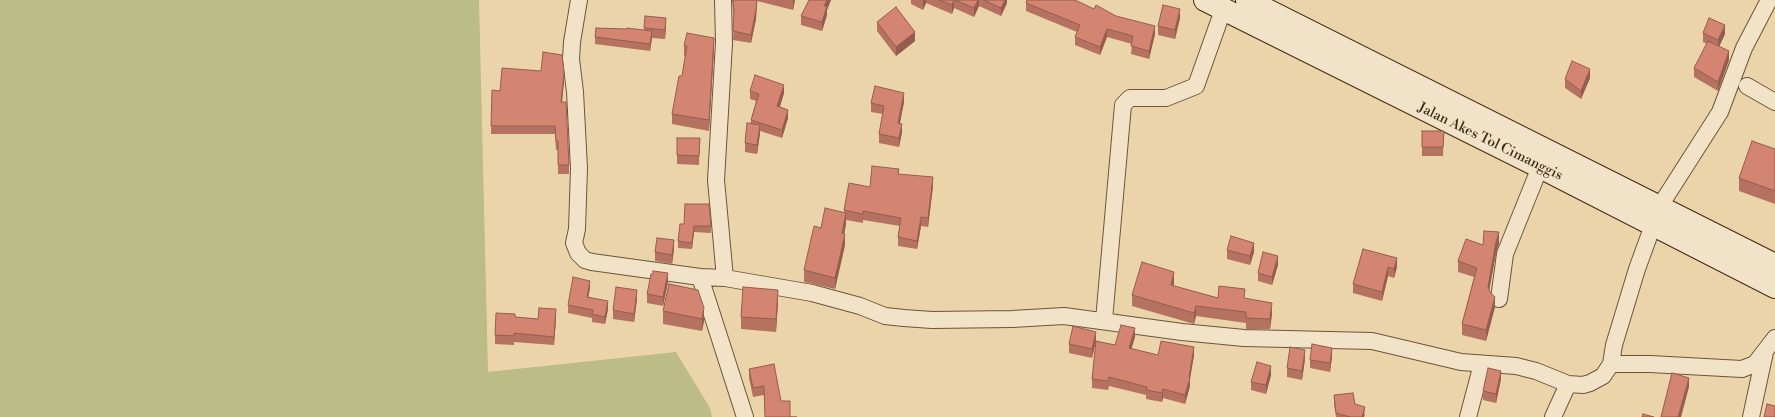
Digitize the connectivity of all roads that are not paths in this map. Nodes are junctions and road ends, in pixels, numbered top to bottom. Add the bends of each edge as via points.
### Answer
1 (579, 0) edge
2 (723, 0) edge
3 (1246, 0) edge
4 (1769, 0) edge
5 (1214, 5) edge
6 (1747, 86) dead end
7 (1775, 102) edge
8 (1540, 167) junction
9 (1656, 215) junction
10 (1775, 265) edge
11 (700, 277) junction
12 (726, 278) junction
13 (1775, 287) edge
14 (1499, 299) dead end
15 (1104, 320) junction
16 (1775, 338) edge
17 (1766, 351) junction
18 (1482, 364) junction
19 (1611, 364) junction
20 (1568, 384) junction
21 (745, 417) edge
22 (1468, 417) edge
23 (1553, 417) edge
24 (1751, 417) edge

1 - 11 street via 571,59 579,168 577,229 574,243 578,253 585,260 592,262
2 - 12 street via 724,43 716,180
3 - 9 main road, Jalan Akes Tol Cimanggis
4 - 9 street via 1744,48 1720,112
5 - 8 main road, Jalan Akes Tol Cimanggis
5 - 15 street via 1196,86 1166,98 1130,98 1123,105
6 - 7 street
8 - 9 main road, Jalan Akes Tol Cimanggis
8 - 14 street via 1505,254
9 - 10 main road, Jalan Akes Tol Cimanggis
9 - 13 main road, Jalan Akes Tol Cimanggis
9 - 19 street via 1614,345
11 - 12 street
11 - 21 street
12 - 15 street via 812,293 860,306 885,316 932,320 1052,316
15 - 18 street via 1244,338 1372,341 1461,362
16 - 17 street
17 - 19 street via 1755,364 1736,370 1657,364
17 - 24 street
18 - 20 street via 1536,371
18 - 22 street
19 - 20 street via 1603,376 1590,383 1583,386
20 - 23 street

